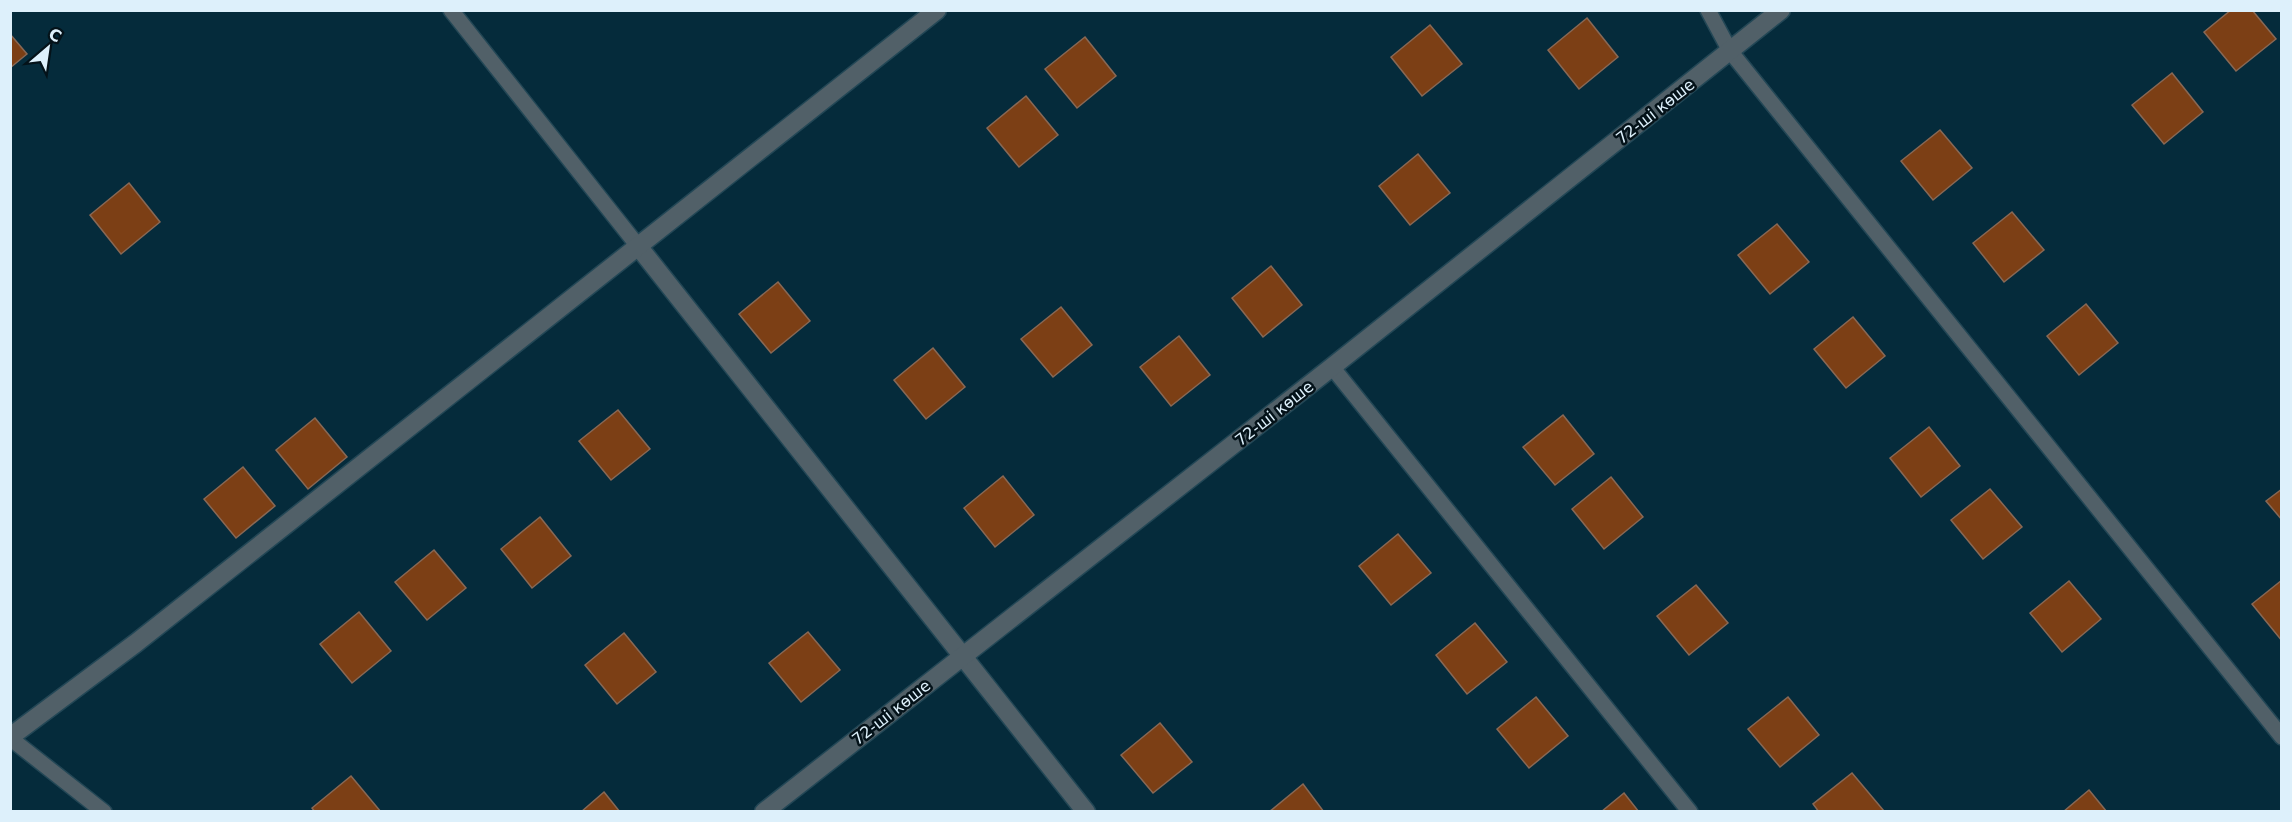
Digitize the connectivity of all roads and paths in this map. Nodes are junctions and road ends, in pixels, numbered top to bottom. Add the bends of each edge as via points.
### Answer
1 (451, 10) edge
2 (937, 10) edge
3 (1708, 10) edge
4 (1781, 10) edge
5 (1730, 51) junction
6 (638, 246) junction
7 (1332, 367) junction
8 (962, 657) junction
9 (10, 737) edge
10 (2282, 737) edge
11 (104, 812) edge
12 (764, 812) edge
13 (1086, 812) edge
14 (1690, 812) edge

1 - 6 lane
2 - 6 street
3 - 5 lane
4 - 5 street, 72-ші көше
5 - 7 street, 72-ші көше
5 - 10 lane
6 - 8 street
6 - 9 street via 136,643
7 - 8 street, 72-ші көше
7 - 14 lane
8 - 12 street, 72-ші көше
8 - 13 street
9 - 11 lane

